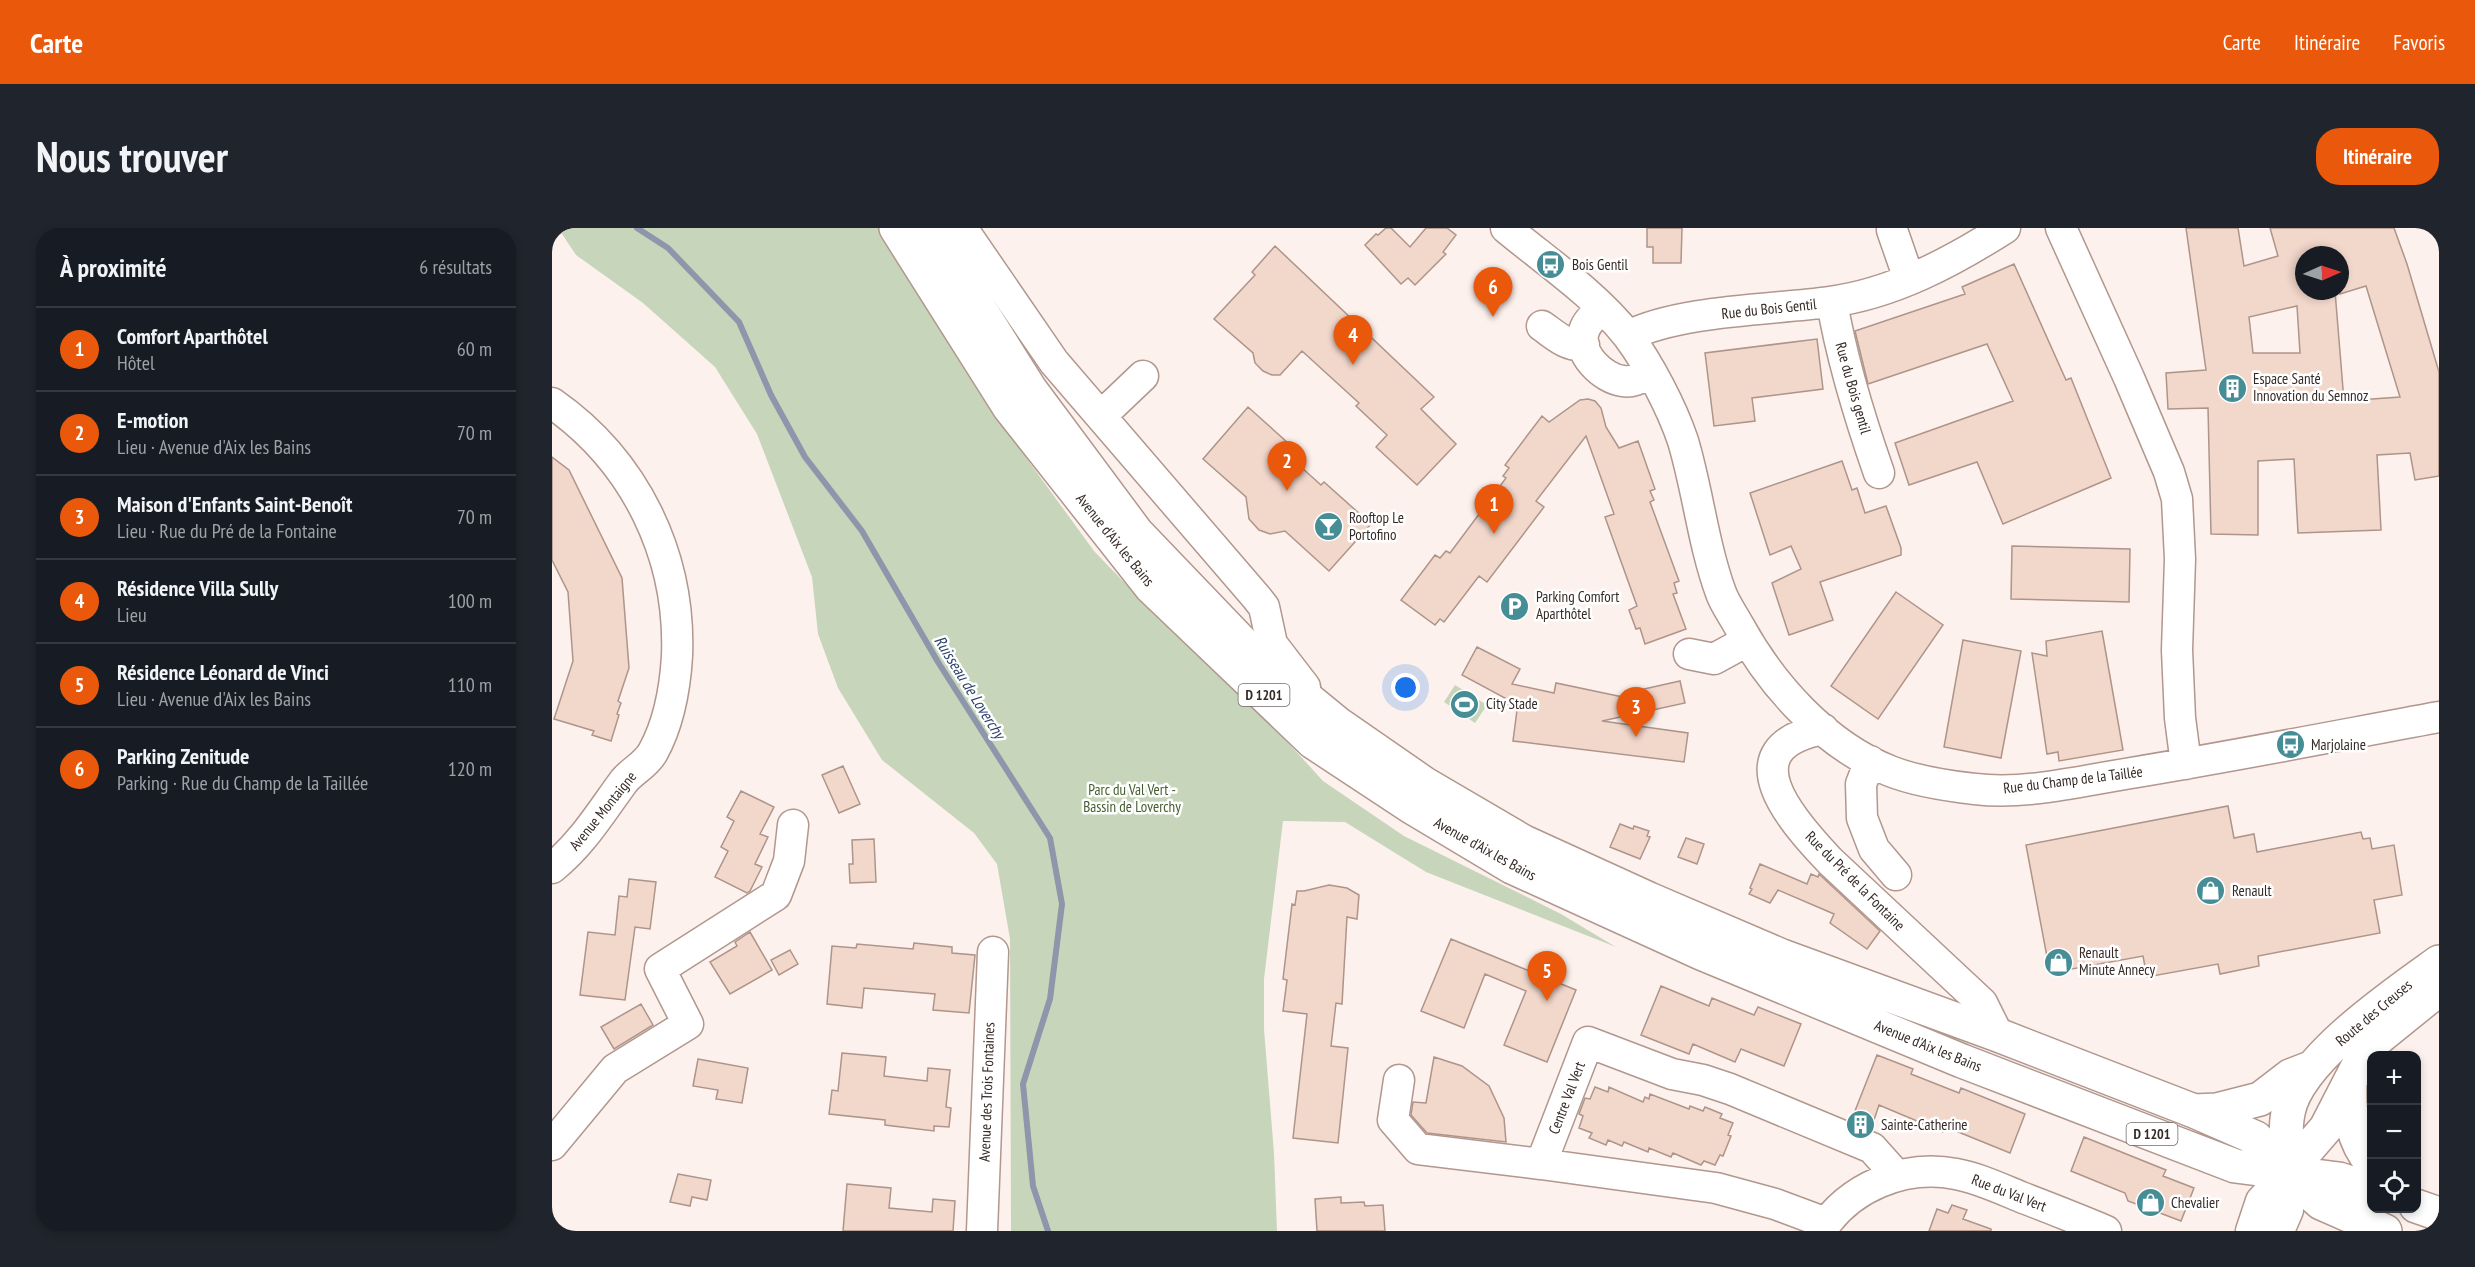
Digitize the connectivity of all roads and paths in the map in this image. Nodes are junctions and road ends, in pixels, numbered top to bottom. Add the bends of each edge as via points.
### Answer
1 (896, 228) edge
2 (1506, 228) edge
3 (2005, 228) edge
4 (2061, 228) edge
5 (942, 230) edge
6 (1892, 230) dead end
7 (1909, 279) junction
8 (1832, 302) junction
9 (1602, 309) junction
10 (1542, 326) dead end
11 (1628, 336) junction
12 (1584, 345) junction
13 (1650, 373) junction
14 (1143, 376) dead end
15 (552, 403) edge
16 (1101, 416) junction
17 (1880, 472) dead end
18 (1747, 641) junction
19 (1702, 664) dead end
20 (2439, 717) edge
21 (1336, 723) junction
22 (1823, 729) junction
23 (1870, 761) junction
24 (2186, 764) junction
25 (794, 825) dead end
26 (552, 868) edge
27 (1896, 875) dead end
28 (993, 952) dead end
29 (2439, 962) edge
30 (2439, 989) edge
31 (1998, 1035) junction
32 (2312, 1068) junction
33 (1399, 1080) dead end
34 (2350, 1081) junction
35 (2194, 1111) junction
36 (552, 1145) edge
37 (2367, 1159) edge
38 (1541, 1164) junction
39 (2288, 1173) junction
40 (1897, 1176) junction
41 (2367, 1188) edge
42 (1823, 1227) edge
43 (2098, 1230) edge
44 (982, 1231) edge
45 (2251, 1231) edge
46 (2279, 1231) edge
47 (2385, 1231) edge

1 - 39 main road, Avenue d'Aix les Bains / D 1201 via 1009,407 1151,587 1313,742 1512,867 1701,953 1962,1061 2235,1166
2 - 9 street, Rue du Champ de la Taillée
3 - 7 street, Rue du Bois Gentil via 1969,251
4 - 24 street via 2169,472 2177,499 2177,650
5 - 16 street
5 - 21 main road, Avenue d'Aix les Bains / D 1201 via 1030,390 1137,533 1254,655
6 - 7 street
7 - 8 street, Rue du Bois Gentil
8 - 11 street, Rue du Bois Gentil via 1684,318
8 - 17 street, Rue du Bois gentil via 1840,351
9 - 11 street, Rue du Champ de la Taillée
9 - 12 street via 1582,333
10 - 12 street via 1575,346
11 - 13 street, Rue du Champ de la Taillée
12 - 13 street via 1601,373 1623,381
13 - 18 street, Rue du Champ de la Taillée via 1681,437 1710,561 1723,598
14 - 16 street
15 - 26 street, Avenue Montaigne via 610,455 643,505 669,570 677,640 670,708 654,750 625,780 588,832
16 - 21 street via 1264,607 1272,644
18 - 19 street
18 - 22 street, Rue du Champ de la Taillée via 1794,703
20 - 24 street, Rue du Champ de la Taillée
21 - 31 main road, Avenue d'Aix les Bains / D 1201 via 1425,784 1524,842 1782,956
22 - 23 street, Rue du Champ de la Taillée
22 - 31 street, Rue du Pré de la Fontaine via 1794,737 1774,759 1773,778 1785,806 1830,861 1982,1003
23 - 24 street, Rue du Champ de la Taillée via 1892,772 1986,790 2055,785
23 - 27 street via 1861,784 1862,818 1874,849
25 - 36 street via 789,861 777,895 660,969 688,1024 615,1069
28 - 44 street, Avenue des Trois Fontaines
29 - 32 main road, Route des Creuses via 2381,1005
30 - 34 main road, Route des Creuses via 2376,1040
31 - 35 main road, Avenue d'Aix les Bains / D 1201
32 - 35 main road, Route des Creuses via 2290,1076 2260,1099 2217,1110
32 - 39 main road, Route des Creuses via 2296,1091 2288,1113
33 - 38 street via 1393,1120 1418,1149
34 - 37 main road, Route des Creuses via 2353,1130
34 - 39 main road, Route des Creuses via 2326,1128
35 - 39 main road, Avenue d'Aix les Bains / D 1201 via 2256,1138
38 - 40 street, Centre Val Vert via 1588,1042 1672,1074 1730,1089 1872,1148
38 - 42 street via 1716,1188 1775,1204
39 - 41 main road, Avenue d'Aix les Bains / D 1201 via 2339,1179
39 - 45 street via 2261,1201
39 - 46 street via 2288,1210
39 - 47 main road, Avenue d'Aix les Bains / D 1201 via 2321,1203
40 - 42 street, Rue du Val Vert via 1855,1194 1840,1205
40 - 43 street, Rue du Val Vert via 1935,1172 1972,1177

